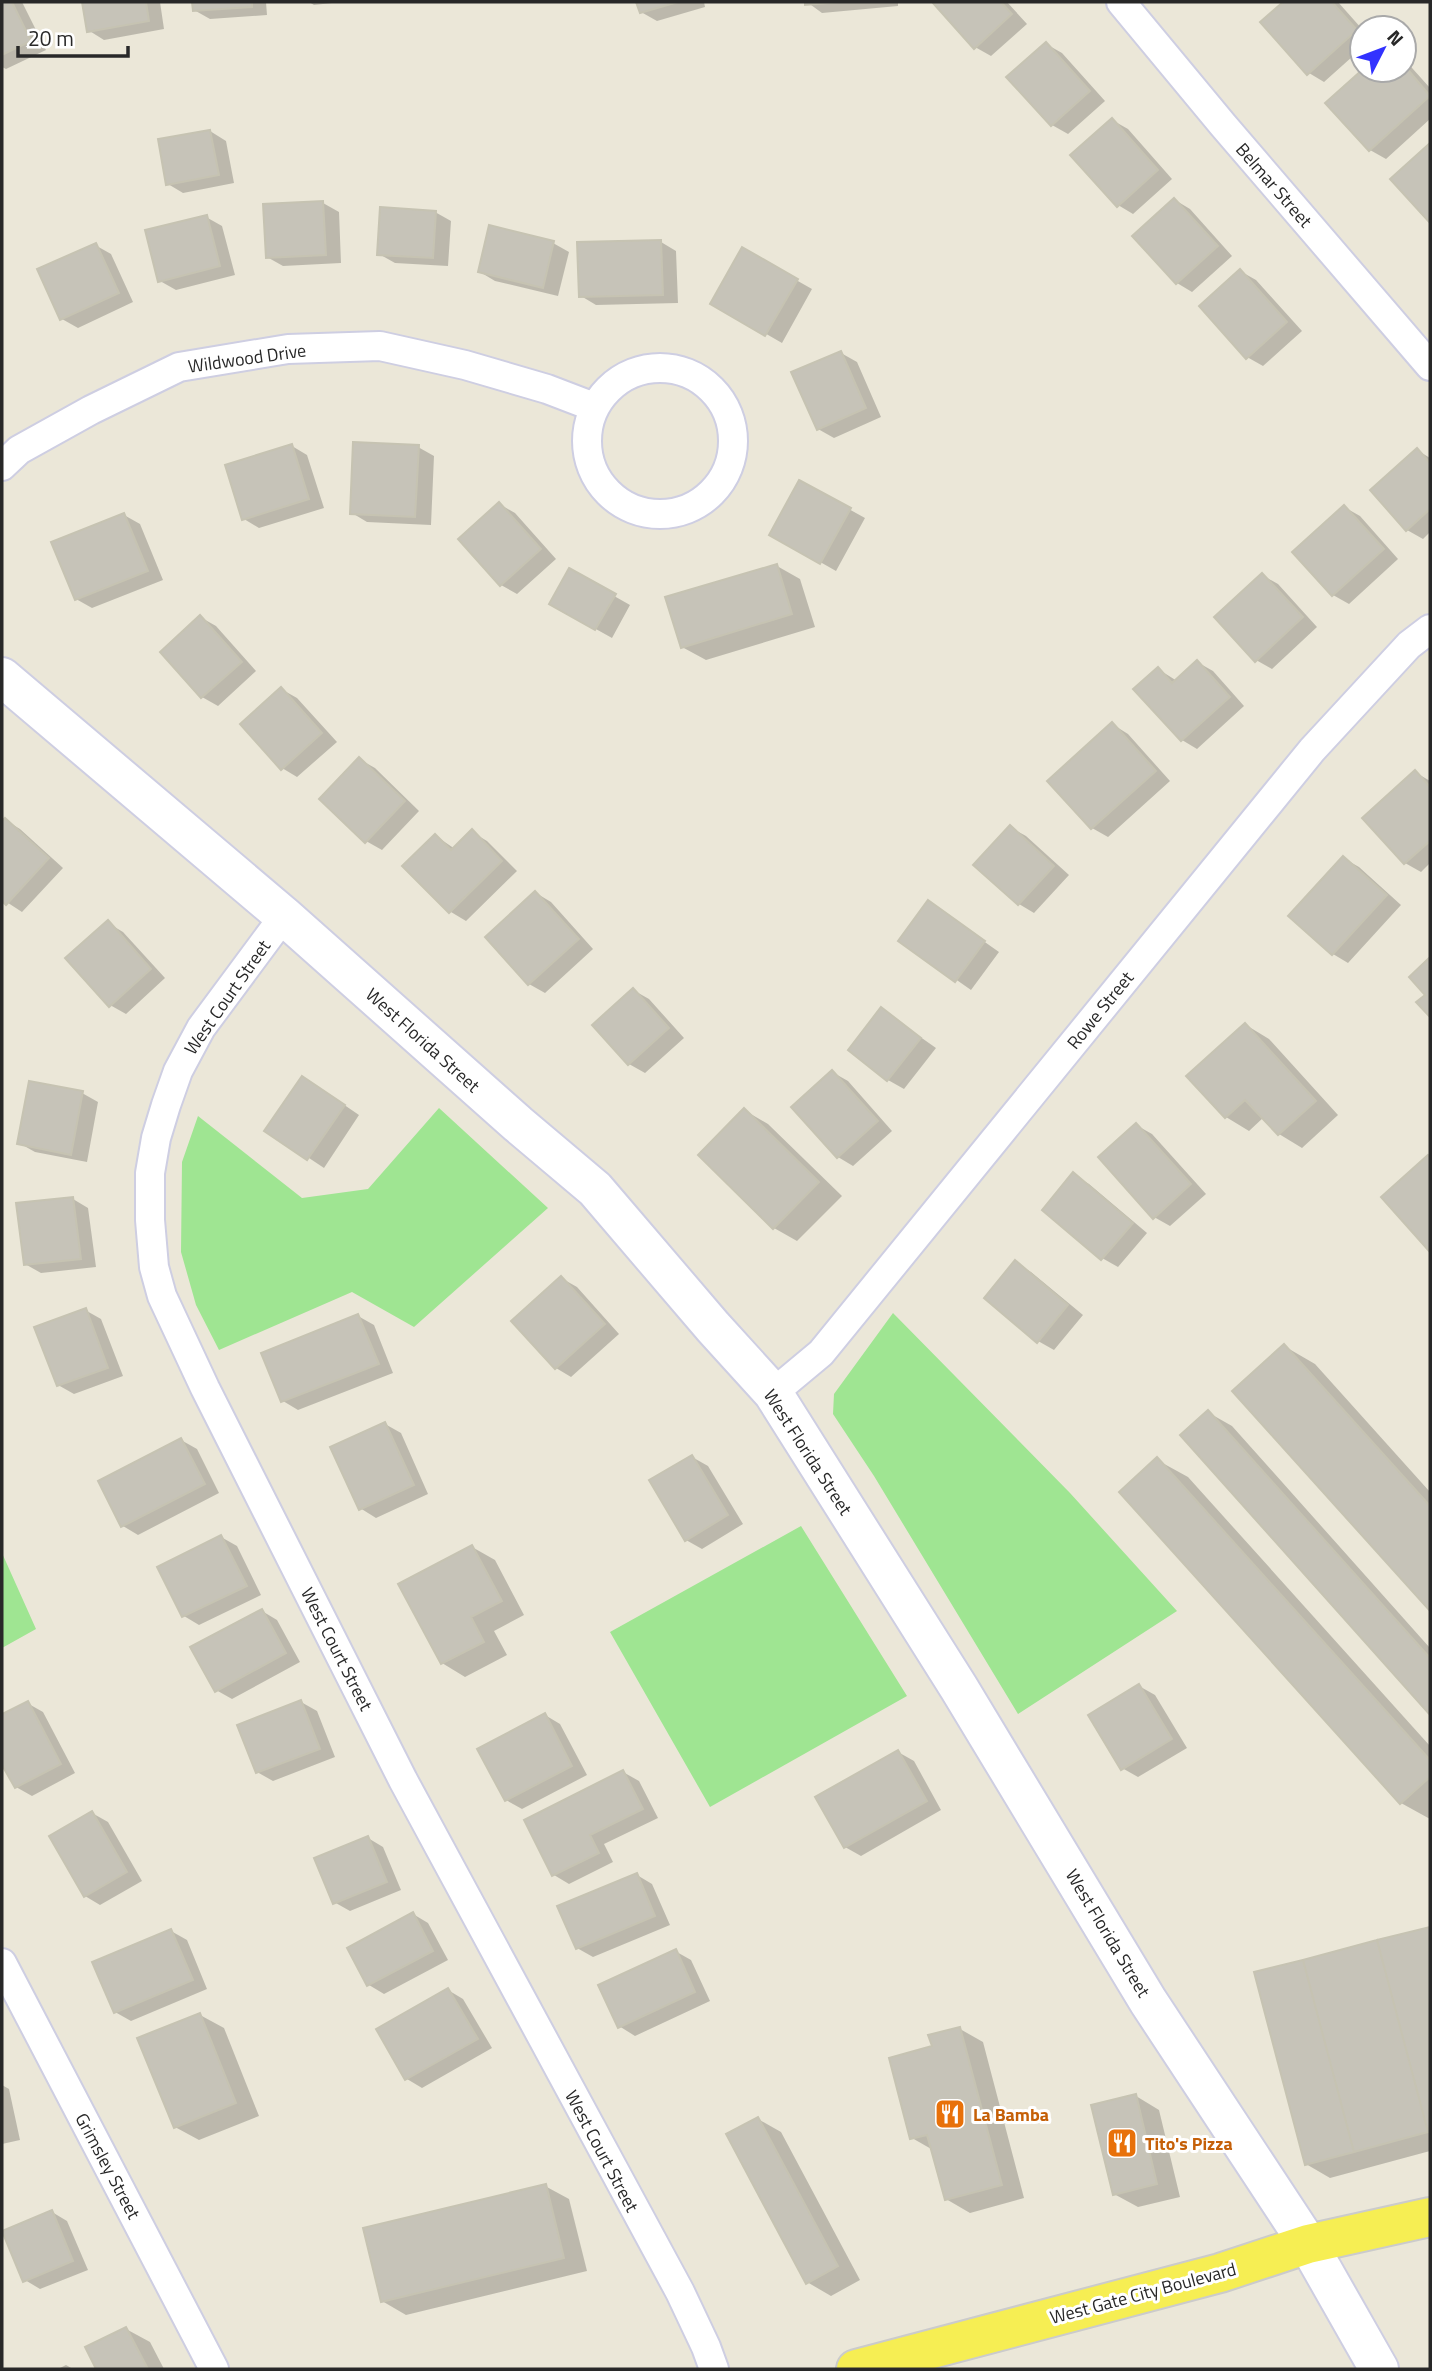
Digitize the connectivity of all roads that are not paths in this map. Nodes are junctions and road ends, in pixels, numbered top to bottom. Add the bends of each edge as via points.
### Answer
1 (1121, 2) edge
2 (1430, 366) edge
3 (594, 407) junction
4 (2, 466) edge
5 (1430, 629) edge
6 (2, 677) edge
7 (284, 916) junction
8 (773, 1393) junction
9 (2, 1963) edge
10 (1430, 2217) edge
11 (1308, 2244) junction
12 (214, 2369) edge
13 (714, 2369) edge
14 (856, 2369) edge
15 (1379, 2369) edge

1 - 2 street, Belmar Street
3 - 3 street via 587,429 587,453 595,475 629,508 654,514 679,511 702,500 720,483 730,460 733,435 727,411 694,376 672,368 649,368 627,375
3 - 4 street, Wildwood Drive via 465,365 380,346 288,349 179,368 43,436
5 - 8 street, Rowe Street via 1409,645 1312,750 821,1353
6 - 7 street, West Florida Street
7 - 8 street, West Florida Street via 595,1189
7 - 13 street, West Court Street via 201,1028 166,1105 150,1173 154,1268 162,1296 403,1780 680,2292
8 - 11 street, West Florida Street via 1130,1971
9 - 12 street, Grimsley Street
10 - 11 main road, West Gate City Boulevard
11 - 14 main road, West Gate City Boulevard via 1220,2273
11 - 15 street, West Florida Street

